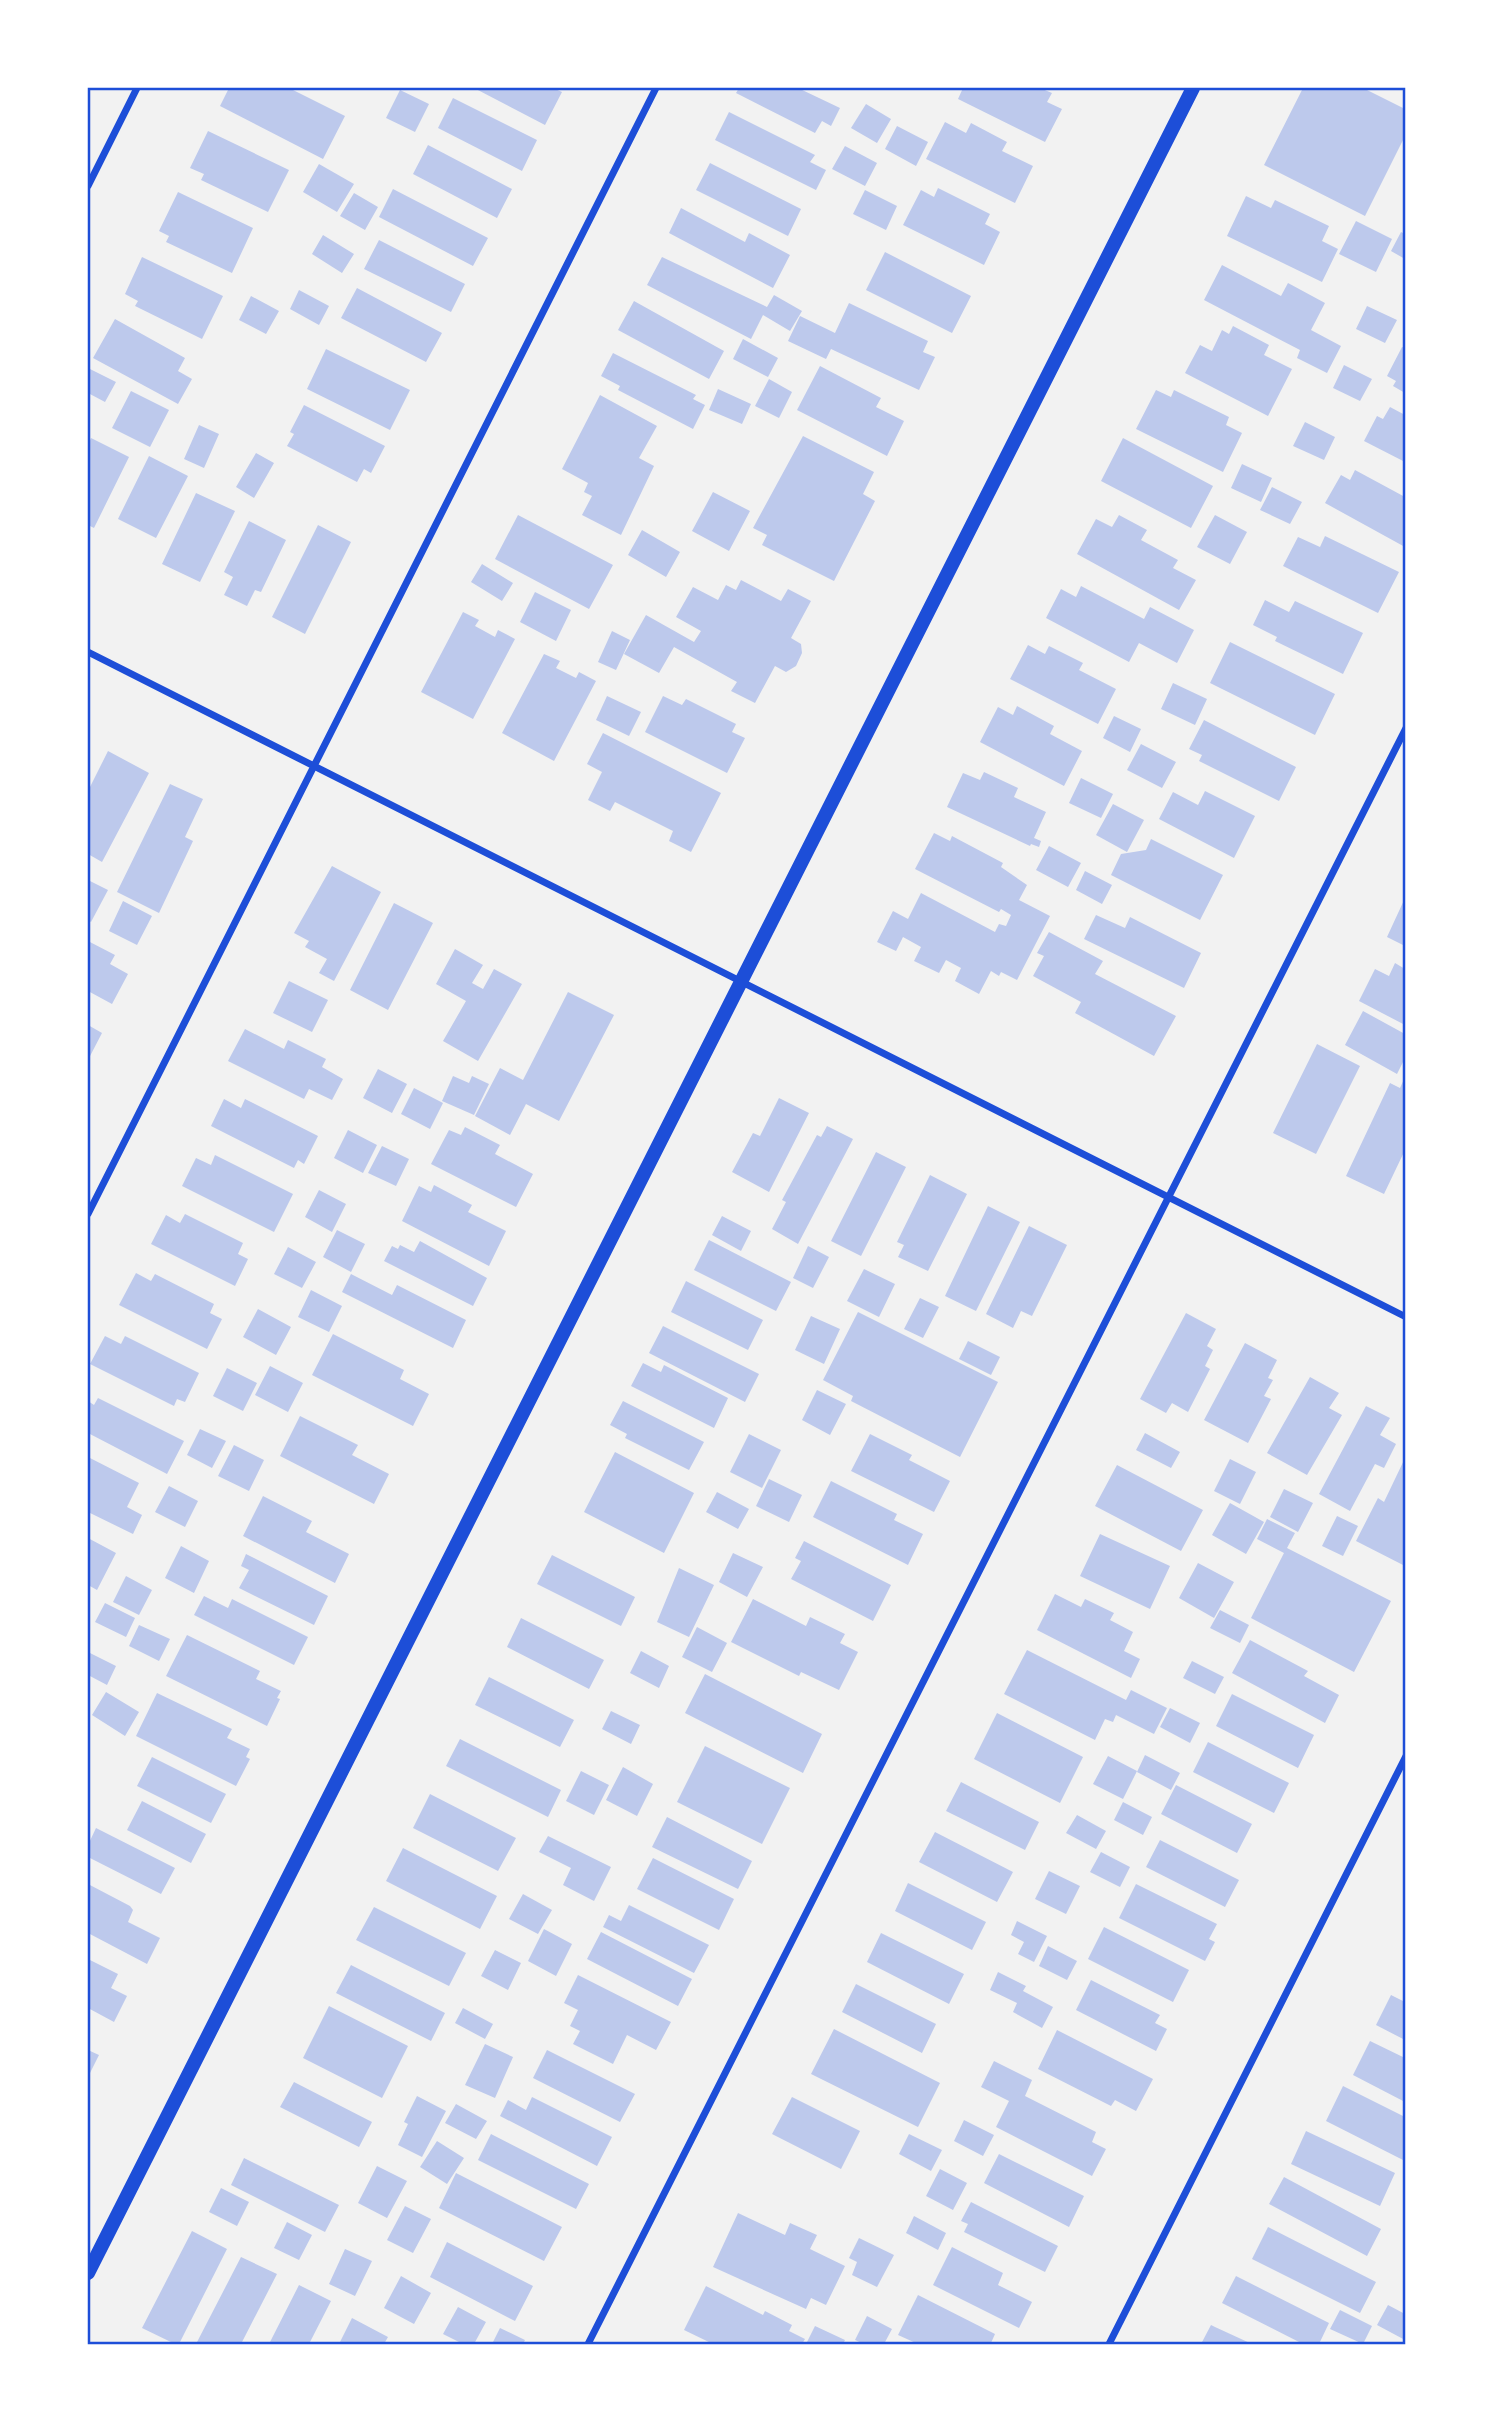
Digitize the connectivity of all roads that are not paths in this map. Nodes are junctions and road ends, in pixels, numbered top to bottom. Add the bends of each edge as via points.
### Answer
1 (137, 88) edge
2 (656, 88) edge
3 (1194, 88) edge
4 (88, 186) edge
5 (88, 652) edge
6 (1405, 728) edge
7 (313, 766) junction
8 (740, 981) junction
9 (1168, 1197) junction
10 (88, 1214) edge
11 (1405, 1317) edge
12 (1405, 1756) edge
13 (88, 2273) edge
14 (588, 2344) edge
15 (1109, 2344) edge

1 - 4 street
2 - 7 street
3 - 8 main road
5 - 7 street
6 - 9 street
7 - 8 street
7 - 10 street
8 - 9 street
8 - 13 main road
9 - 11 street
9 - 14 street
12 - 15 street

